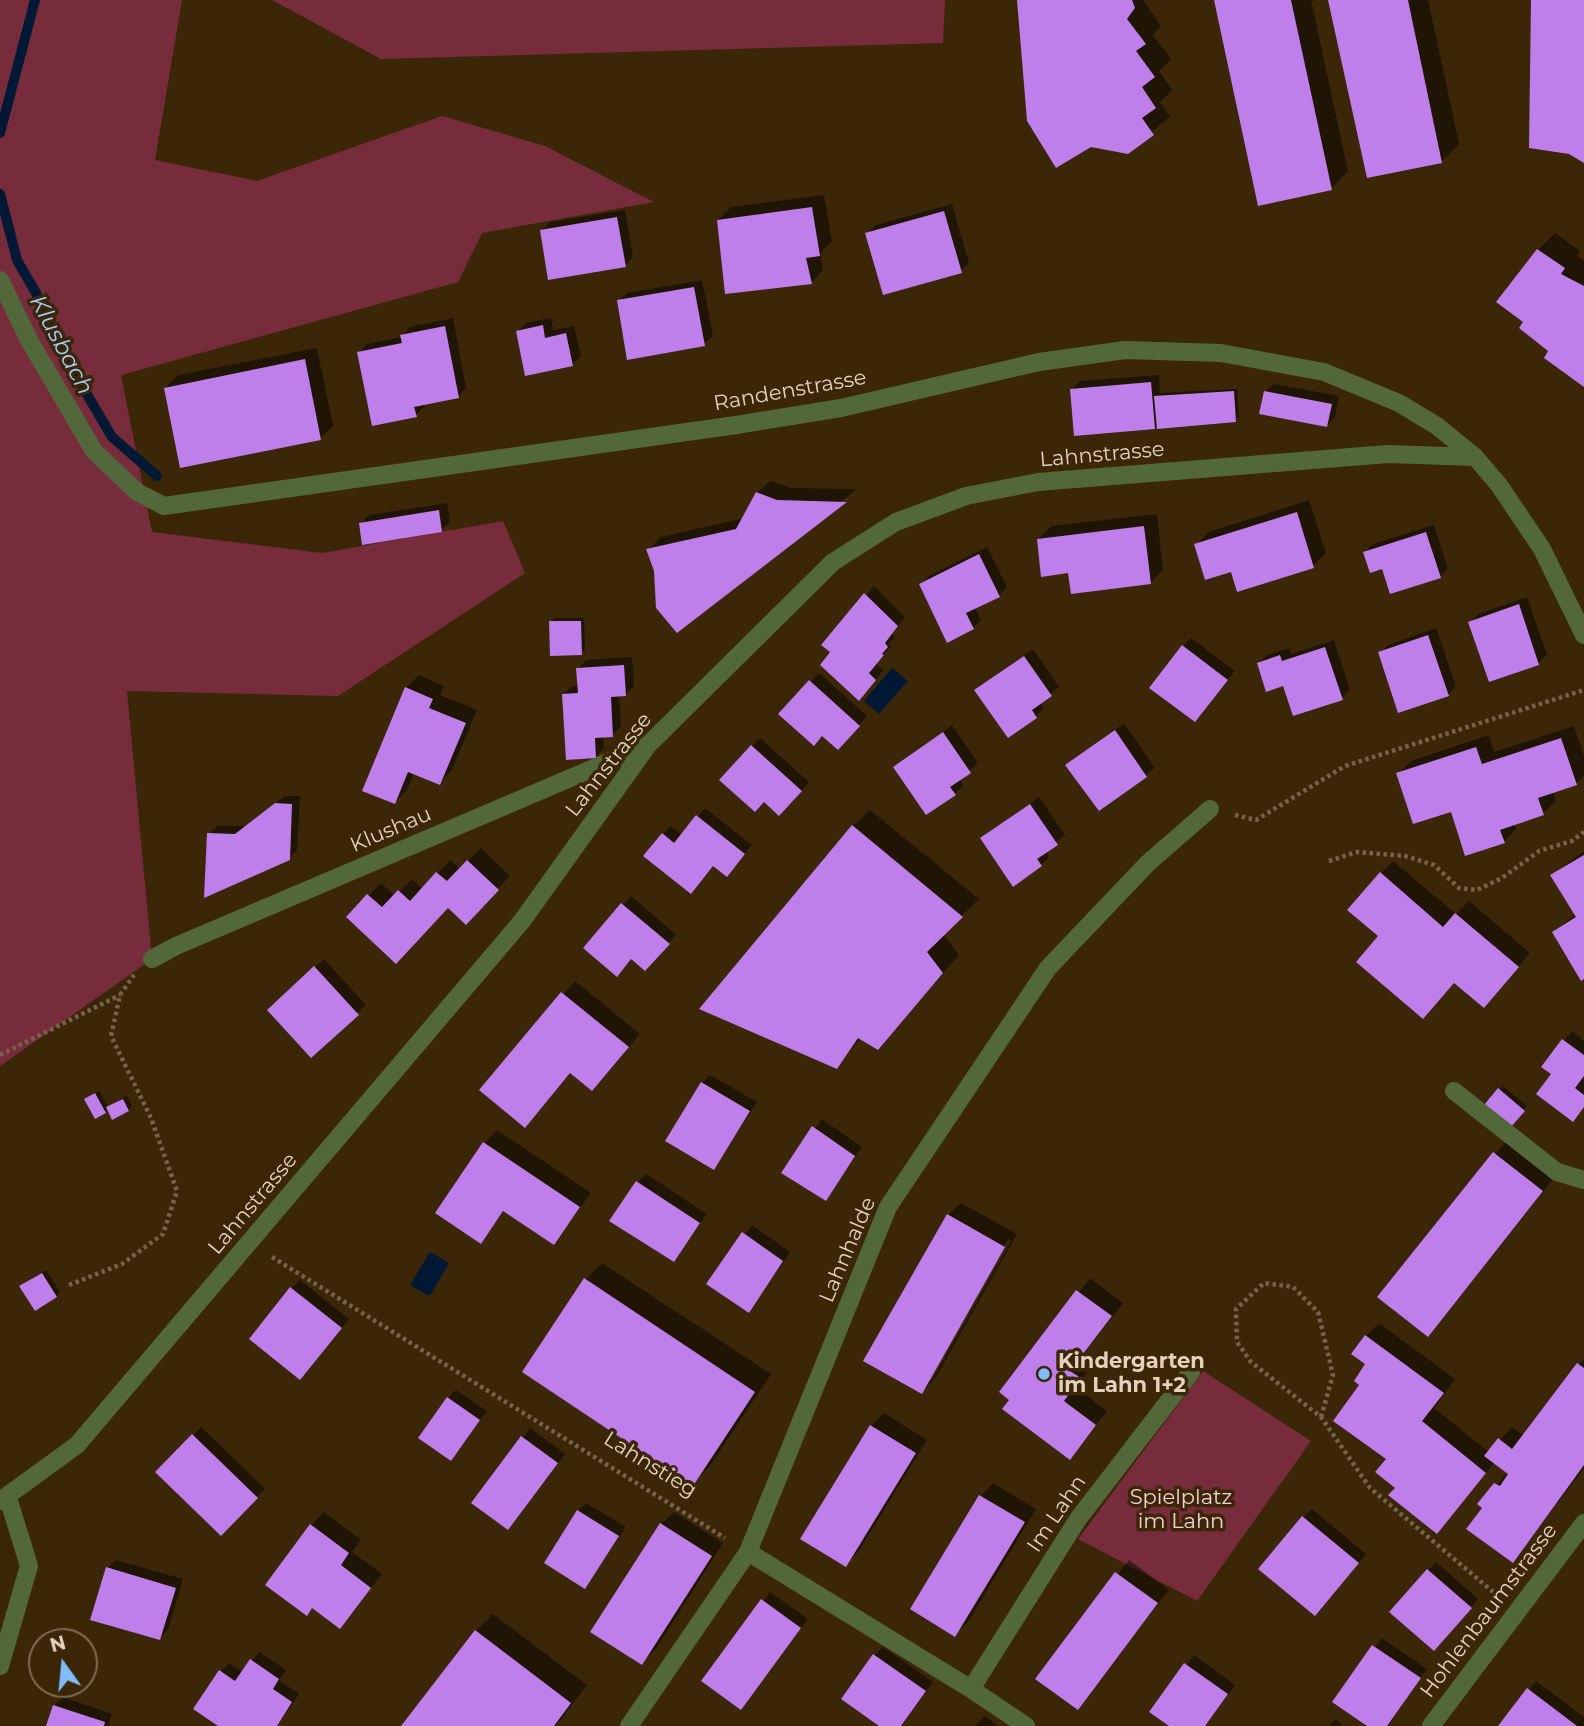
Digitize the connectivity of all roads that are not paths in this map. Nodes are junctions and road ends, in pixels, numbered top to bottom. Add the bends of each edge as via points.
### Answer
1 (0, 280) edge
2 (1475, 457) junction
3 (1584, 635) edge
4 (648, 745) junction
5 (1210, 809) road end
6 (152, 959) road end
7 (1454, 1091) dead end
8 (1584, 1180) edge
9 (1191, 1371) dead end
10 (4, 1500) edge
11 (1584, 1523) edge
12 (748, 1552) junction
13 (0, 1666) edge
14 (971, 1689) junction
15 (629, 1726) edge
16 (1026, 1726) edge
17 (1431, 1726) edge

1 - 2 street, Randenstrasse via 94,452 137,492 164,506 841,408 1039,362 1125,350 1221,353 1324,372 1399,402
2 - 3 street, Randenstrasse via 1542,549
2 - 4 street, Lahnstrasse via 1388,454 1038,482 966,496 896,522 833,562
4 - 6 street, Klushau
4 - 10 street, Lahnstrasse via 522,922 251,1243 77,1445
5 - 12 street, Lahnhalde via 1148,863 1048,968 888,1207
7 - 8 street via 1557,1172
9 - 14 street, Im Lahn via 1078,1518
10 - 13 street via 29,1566
11 - 17 street, Hohlenbaumstrasse
12 - 14 street
12 - 15 street, Lahnhalde
14 - 16 street

